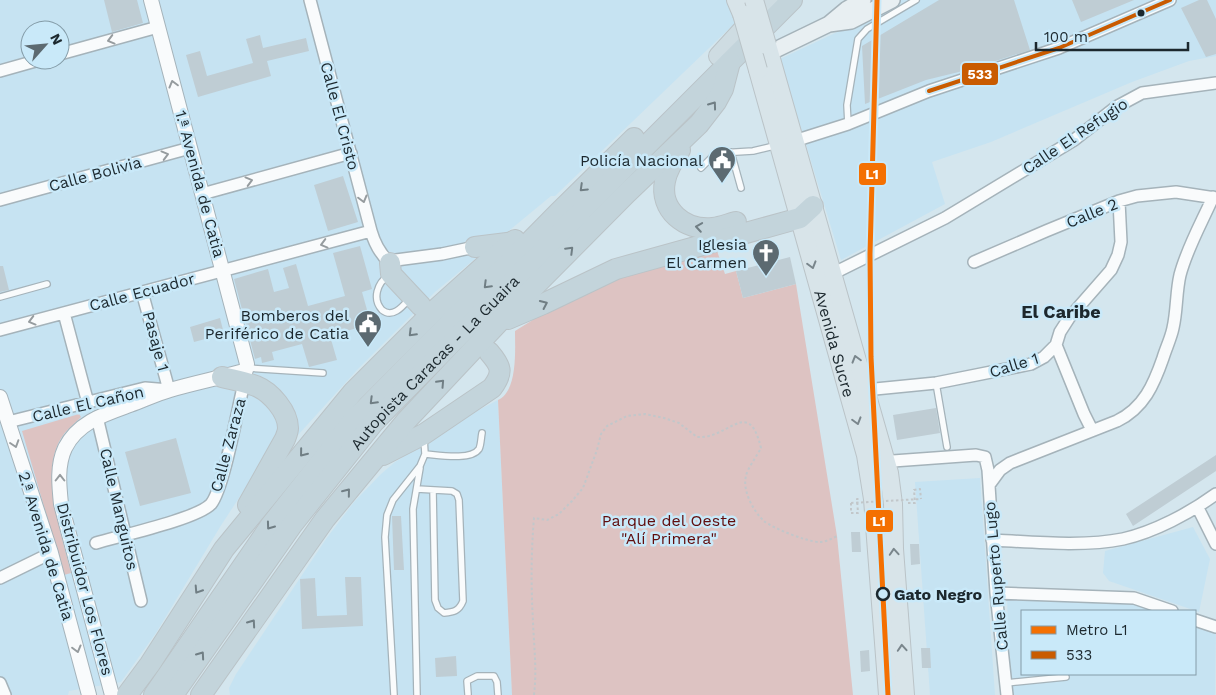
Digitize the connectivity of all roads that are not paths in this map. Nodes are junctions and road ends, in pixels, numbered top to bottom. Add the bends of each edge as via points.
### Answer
1 (151, 0) edge
2 (310, 0) edge
3 (754, 0) edge
4 (769, 0) edge
5 (792, 0) edge
6 (863, 0) edge
7 (892, 0) edge
8 (916, 0) edge
9 (1170, 0) edge
10 (739, 7) edge
11 (829, 24) junction
12 (158, 27) junction
13 (768, 49) junction
14 (70, 51) edge
15 (724, 58) junction
16 (20, 65) edge
17 (0, 71) edge
18 (1216, 83) edge
19 (699, 124) junction
20 (848, 124) junction
21 (787, 143) junction
22 (190, 148) junction
23 (731, 152) junction
24 (351, 153) junction
25 (701, 168) dead end
26 (741, 188) dead end
27 (202, 194) junction
28 (1214, 197) edge
29 (0, 200) edge
30 (1119, 201) junction
31 (803, 209) junction
32 (558, 213) junction
33 (371, 231) junction
34 (514, 242) junction
35 (475, 247) junction
36 (974, 262) dead end
37 (484, 266) junction
38 (391, 268) junction
39 (223, 271) junction
40 (832, 274) junction
41 (518, 276) junction
42 (47, 284) dead end
43 (142, 292) junction
44 (0, 297) edge
45 (416, 301) joint
46 (64, 313) junction
47 (495, 327) junction
48 (0, 330) edge
49 (1056, 345) junction
50 (489, 352) dead end
51 (323, 373) dead end
52 (246, 375) junction
53 (222, 377) joint
54 (936, 383) junction
55 (169, 390) junction
56 (865, 390) junction
57 (0, 397) edge
58 (88, 403) junction
59 (4, 417) edge
60 (97, 417) junction
61 (420, 422) junction
62 (1092, 430) junction
63 (482, 433) dead end
64 (947, 447) dead end
65 (425, 454) junction
66 (885, 461) junction
67 (868, 465) junction
68 (420, 466) junction
69 (989, 485) junction
70 (416, 489) junction
71 (433, 490) junction
72 (1216, 494) edge
73 (1198, 508) junction
74 (126, 534) junction
75 (992, 540) junction
76 (96, 543) dead end
77 (1216, 544) edge
78 (224, 549) junction
79 (51, 553) junction
80 (0, 578) edge
81 (227, 590) junction
82 (996, 593) junction
83 (141, 601) dead end
84 (1169, 610) edge
85 (1196, 620) edge
86 (1216, 627) edge
87 (160, 649) junction
88 (1066, 677) dead end
89 (0, 684) edge
90 (1006, 689) edge
91 (202, 694) edge
92 (468, 694) edge
93 (5, 695) edge
94 (89, 695) edge
95 (112, 695) edge
96 (127, 695) edge
97 (154, 695) edge
98 (173, 695) edge
99 (394, 695) edge
100 (417, 695) edge
101 (498, 695) edge
102 (888, 695) edge
103 (905, 695) edge

1 - 12 street, 1.ª Avenida de Catia
2 - 24 street, Calle El Cristo
3 - 13 main road, Avenida Sucre, bridge
4 - 15 highway, Autopista Caracas - La Guaira
5 - 15 highway, Autopista Caracas - La Guaira
6 - 11 main road
7 - 11 main road via 851,20
8 - 20 lane via 867,29 858,39 847,105
9 - 20 street via 1059,48 929,91
10 - 21 main road, Avenida Sucre, bridge via 758,70
11 - 13 main road
12 -> 14 street
22 -> 12 street, 1.ª Avenida de Catia
13 - 21 main road, Avenida Sucre
19 -> 15 highway, Autopista Caracas - La Guaira via 723,88
15 -> 32 highway, Autopista Caracas - La Guaira
15 - 41 highway, Autopista Caracas - La Guaira
16 - 17 street
18 - 40 street, Calle El Refugio via 1142,93 1116,107 1074,140 945,218
31 -> 19 highway via 712,228 684,224 664,198 664,182 676,156
47 -> 19 highway, Autopista Caracas - La Guaira
20 - 21 street
21 - 23 lane via 753,151
21 - 31 main road, Avenida Sucre
22 - 27 street, 1.ª Avenida de Catia
29 -> 22 street, Calle Bolivia
23 - 25 lane via 710,158
23 - 26 lane
27 -> 24 street
24 -> 33 street, Calle El Cristo
27 - 39 street, 1.ª Avenida de Catia
28 - 30 street, Calle 2 via 1176,192
28 - 62 street via 1180,274 1173,329 1156,379 1140,406 1127,416
30 - 36 street, Calle 2
30 - 49 street, Calle 1 via 1121,229 1118,255 1111,270 1069,318
31 - 40 main road, Avenida Sucre
47 -> 31 highway via 616,270
31 -> 67 main road, Avenida Sucre via 801,227
32 - 34 highway, Autopista Caracas - La Guaira via 538,220
32 -> 81 highway, Autopista Caracas - La Guaira via 353,421 271,525
33 - 38 street, Calle El Cristo via 376,246
33 -> 39 street, Calle Ecuador
34 - 35 highway
34 - 37 highway, Autopista Caracas - La Guaira
35 - 37 highway via 483,258
35 - 38 street via 396,260
37 -> 78 highway, Autopista Caracas - La Guaira via 353,392
38 - 45 highway
38 - 45 lane via 377,291 382,310 388,313 397,311
39 - 43 street, Calle Ecuador
39 - 52 street, 1.ª Avenida de Catia
56 -> 40 main road, Avenida Sucre
41 - 47 highway
98 -> 41 highway, Autopista Caracas - La Guaira via 292,525 374,422
42 - 44 lane
43 - 46 street, Calle Ecuador
43 - 55 street, Pasaje 1
46 -> 48 street, Calle Ecuador
46 - 58 street
61 -> 47 highway, Autopista Caracas - La Guaira
49 - 54 street, Calle 1 via 1031,364
49 - 62 street
50 - 61 highway via 500,370 492,388
51 - 52 lane
52 - 53 highway
52 - 74 street, Calle Zaraza via 222,477 210,504 189,516
52 - 78 highway via 278,405 287,419 288,430
53 - 55 street, Distribuidor Los Flores
54 - 56 street, Calle 1
54 - 64 lane
55 - 58 street, Calle El Cañon via 145,388
55 - 60 street, Distribuidor Los Flores
56 - 66 main road, Avenida Sucre
57 - 59 street, 2.ª Avenida de Catia
58 - 59 street, Calle El Cañon
59 -> 79 street, 2.ª Avenida de Catia
60 - 74 street, Calle Manguitos
95 -> 60 street, Distribuidor Los Flores via 61,504 60,489 60,462 65,448 77,432
61 - 65 lane
91 -> 61 highway, Autopista Caracas - La Guaira via 325,519 374,459
62 - 69 street via 1010,463
63 - 65 lane via 480,448 474,454
65 - 68 lane
66 - 67 street
66 - 69 street, Calle Ruperto Lugo via 980,455 985,458
103 -> 66 main road, Avenida Sucre via 892,499
67 - 102 main road, Avenida Sucre
68 - 70 lane
68 - 99 lane via 393,500 387,515 385,537
69 - 75 street, Calle Ruperto Lugo
70 - 71 lane
70 - 100 lane via 413,509
71 - 71 lane via 452,490 459,500 463,601 455,612 444,613 435,600
72 - 73 street
73 - 75 street via 1149,530 1103,542
73 - 77 street
74 - 76 street, Calle Zaraza
74 - 83 street, Calle Manguitos
75 - 82 street, Calle Ruperto Lugo
78 -> 87 highway, Autopista Caracas - La Guaira
79 - 80 street
79 -> 94 street, 2.ª Avenida de Catia
81 - 87 highway
81 - 97 highway, Autopista Caracas - La Guaira
82 - 84 street via 1134,598
82 - 90 street, Calle Ruperto Lugo
85 - 86 street
87 - 96 highway, Autopista Caracas - La Guaira
88 - 90 lane
89 - 93 street
92 - 101 lane via 467,681 494,676

